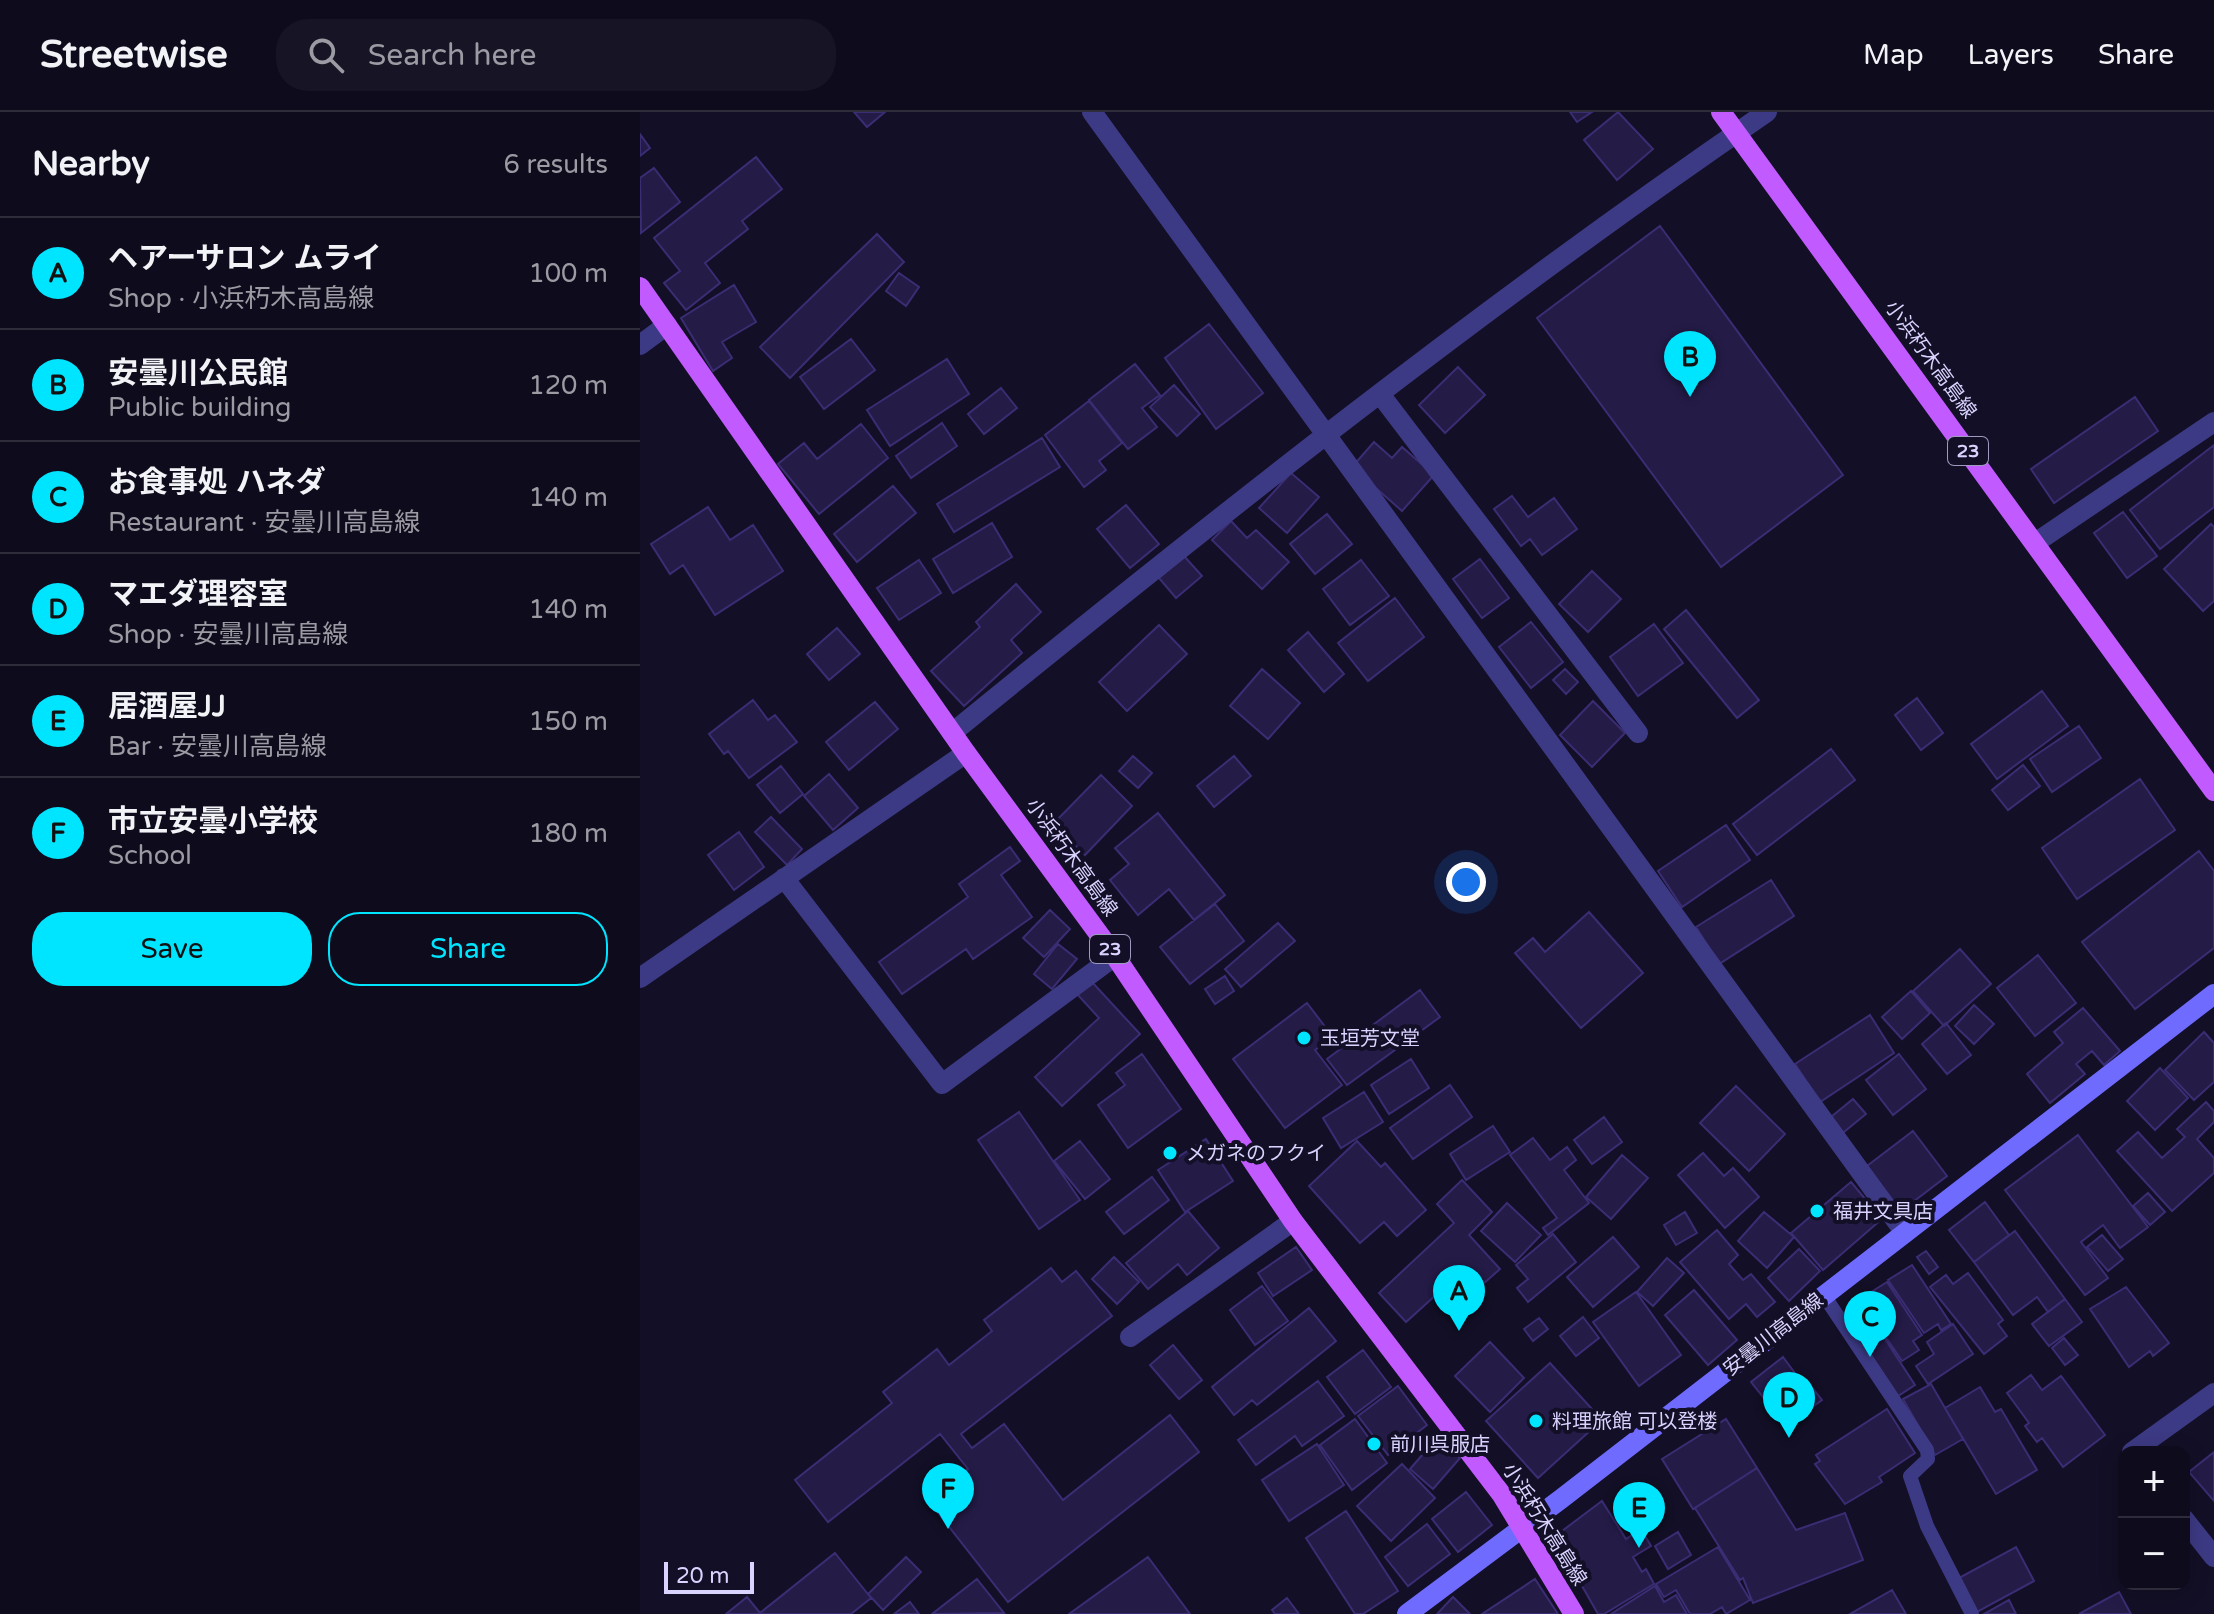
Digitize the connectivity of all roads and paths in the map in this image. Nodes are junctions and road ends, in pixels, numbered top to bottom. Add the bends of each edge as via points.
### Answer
1 (1092, 112) edge
2 (1721, 112) edge
3 (1767, 112) edge
4 (1737, 133) junction
5 (640, 287) edge
6 (667, 325) junction
7 (640, 345) edge
8 (1380, 394) junction
9 (2214, 422) edge
10 (1324, 434) junction
11 (2035, 543) junction
12 (952, 733) junction
13 (1638, 733) dead end
14 (966, 753) junction
15 (2214, 791) edge
16 (784, 878) junction
17 (1115, 956) junction
18 (640, 978) edge
19 (2214, 994) edge
20 (1293, 1221) junction
21 (1905, 1233) junction
22 (1823, 1294) junction
23 (1130, 1337) dead end
24 (2214, 1393) edge
25 (2140, 1446) edge
26 (1521, 1527) junction
27 (2190, 1527) edge
28 (2214, 1557) edge
29 (1407, 1614) edge
30 (1574, 1614) edge
31 (1972, 1614) edge

1 - 10 street
2 - 4 main road, 小浜朽木高島線 / 23
3 - 4 street
4 - 8 street
4 - 11 main road, 小浜朽木高島線 / 23
5 - 6 main road, 小浜朽木高島線 / 23
6 - 7 street
6 - 12 main road, 小浜朽木高島線 / 23
8 - 10 street
8 - 13 street
9 - 11 street
10 - 12 street
10 - 21 street
11 - 15 main road, 小浜朽木高島線 / 23
12 - 14 main road, 小浜朽木高島線 / 23
14 - 16 street
14 - 17 main road, 小浜朽木高島線 / 23
16 - 17 street via 942,1084
16 - 18 street
17 - 20 main road, 小浜朽木高島線 / 23
19 - 21 main road, 安曇川高島線
20 - 23 street
20 - 26 main road, 小浜朽木高島線 / 23
21 - 22 main road, 安曇川高島線
22 - 26 main road, 安曇川高島線
22 - 31 lane via 1927,1450 1928,1459 1910,1476 1927,1526
24 - 25 street
26 - 29 main road, 安曇川高島線
26 - 30 main road, 小浜朽木高島線 / 23
27 - 28 street

